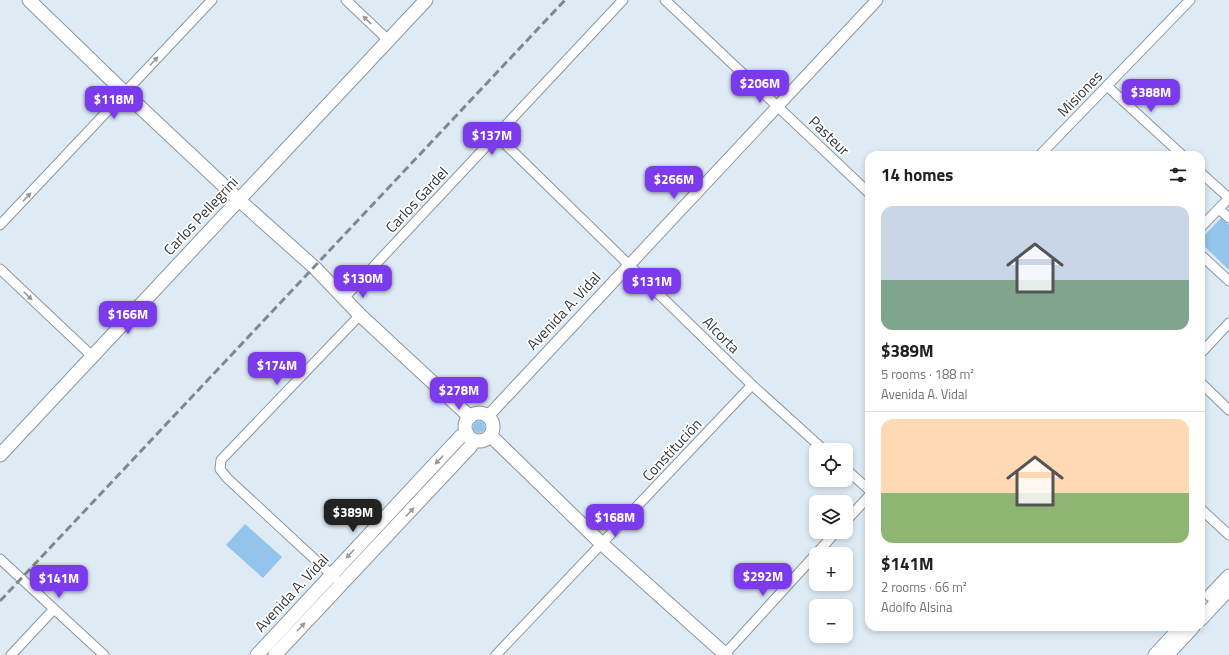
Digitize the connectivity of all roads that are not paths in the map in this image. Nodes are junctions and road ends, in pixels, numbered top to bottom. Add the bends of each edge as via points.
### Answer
1 (30, 0) edge
2 (212, 0) edge
3 (346, 0) edge
4 (426, 0) edge
5 (623, 0) edge
6 (665, 0) edge
7 (877, 0) edge
8 (1190, 0) edge
9 (388, 40) junction
10 (1107, 86) junction
11 (125, 93) junction
12 (778, 106) junction
13 (497, 136) junction
14 (1044, 151) edge
15 (1178, 151) edge
16 (1205, 177) edge
17 (865, 189) edge
18 (1229, 198) edge
19 (239, 200) junction
20 (1219, 209) junction
21 (1229, 218) edge
22 (1205, 223) edge
23 (0, 225) edge
24 (1205, 259) edge
25 (630, 265) junction
26 (0, 269) edge
27 (1229, 282) edge
28 (344, 297) junction
29 (360, 314) junction
30 (1229, 323) edge
31 (1205, 349) edge
32 (92, 356) junction
33 (752, 385) junction
34 (1205, 387) edge
35 (1229, 410) edge
36 (488, 416) junction
37 (470, 417) junction
38 (491, 436) junction
39 (470, 437) junction
40 (816, 443) edge
41 (0, 455) edge
42 (853, 475) edge
43 (865, 486) edge
44 (865, 500) edge
45 (1205, 512) edge
46 (853, 513) edge
47 (1229, 535) edge
48 (830, 539) edge
49 (602, 544) junction
50 (822, 547) edge
51 (0, 559) edge
52 (809, 562) edge
53 (331, 574) junction
54 (1229, 576) edge
55 (342, 584) junction
56 (1229, 589) edge
57 (1205, 602) edge
58 (54, 609) junction
59 (1205, 615) edge
60 (1177, 631) edge
61 (1189, 631) edge
62 (11, 655) edge
63 (104, 655) edge
64 (257, 655) edge
65 (275, 655) edge
66 (496, 655) edge
67 (725, 655) edge
68 (1155, 655) edge
69 (1167, 655) edge

1 - 11 main road
11 -> 2 street
9 -> 3 street
4 - 9 main road, Carlos Pellegrini
5 - 13 street, Carlos Gardel
6 - 12 street, Pasteur
7 - 12 street, Avenida A. Vidal
8 - 10 street, Misiones
9 - 19 main road, Carlos Pellegrini
10 - 14 street, Misiones
10 - 15 street
11 - 19 main road
23 -> 11 street
12 - 17 street, Pasteur
12 - 25 street, Avenida A. Vidal
13 - 25 street, Alcorta
13 - 28 street, Carlos Gardel
16 - 18 street
18 - 20 street
19 - 28 main road
19 - 32 main road, Carlos Pellegrini
20 - 21 street
20 - 22 street
24 - 27 street
25 - 33 street, Alcorta
25 - 36 street, Avenida A. Vidal
26 -> 32 street
28 - 29 main road
29 - 37 main road
29 - 53 street via 221,460 220,469 227,478
30 - 31 street
32 - 41 main road, Carlos Pellegrini
33 - 40 street, Alcorta
33 - 49 street, Constitución
34 - 35 street
36 - 37 main road via 479,413
36 - 38 main road via 494,425
37 - 39 main road via 466,426
38 - 39 main road via 483,441
38 - 49 main road
39 -> 53 main road, Avenida A. Vidal via 460,436
55 -> 39 main road, Avenida A. Vidal via 470,447
42 - 43 street
44 - 46 street
45 - 47 street
48 - 50 street
49 - 66 street, Constitución
49 - 67 main road
51 - 58 street
52 - 67 street
53 - 55 street
53 - 64 main road, Avenida A. Vidal
54 - 57 main road
65 -> 55 main road, Avenida A. Vidal
56 - 59 main road
58 - 62 street
58 - 63 street
60 - 68 main road
61 - 69 main road

